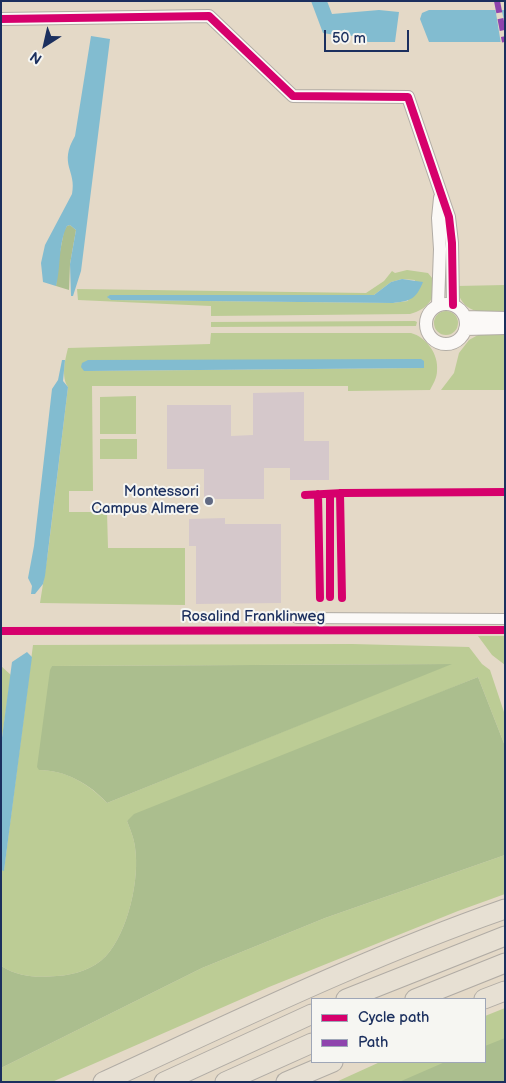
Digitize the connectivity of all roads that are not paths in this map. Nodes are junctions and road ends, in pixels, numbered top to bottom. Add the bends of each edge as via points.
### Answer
1 (1, 19) edge
2 (441, 193) junction
3 (453, 305) junction
4 (438, 306) junction
5 (505, 318) edge
6 (465, 323) junction
7 (505, 328) edge
8 (297, 618) dead end
9 (505, 619) edge
10 (505, 909) edge
11 (505, 936) edge
12 (505, 963) edge
13 (505, 991) edge
14 (349, 998) edge
15 (418, 998) edge
16 (486, 998) edge
17 (311, 1014) edge
18 (311, 1043) edge
19 (331, 1063) edge
20 (103, 1082) edge
21 (164, 1082) edge
22 (225, 1082) edge
23 (286, 1082) edge

1 - 2 street via 209,16 293,96 408,97
2 - 3 street via 450,226
2 - 4 street
3 - 4 street
3 - 6 street via 462,312
4 - 6 street via 427,320 428,330 434,339 453,342 461,337
5 - 6 street
6 - 7 street
8 - 9 street, Rosalind Franklinweg
10 - 20 highway via 290,996
11 - 14 highway
12 - 15 highway
13 - 16 highway
17 - 21 highway
18 - 22 highway
19 - 23 highway

